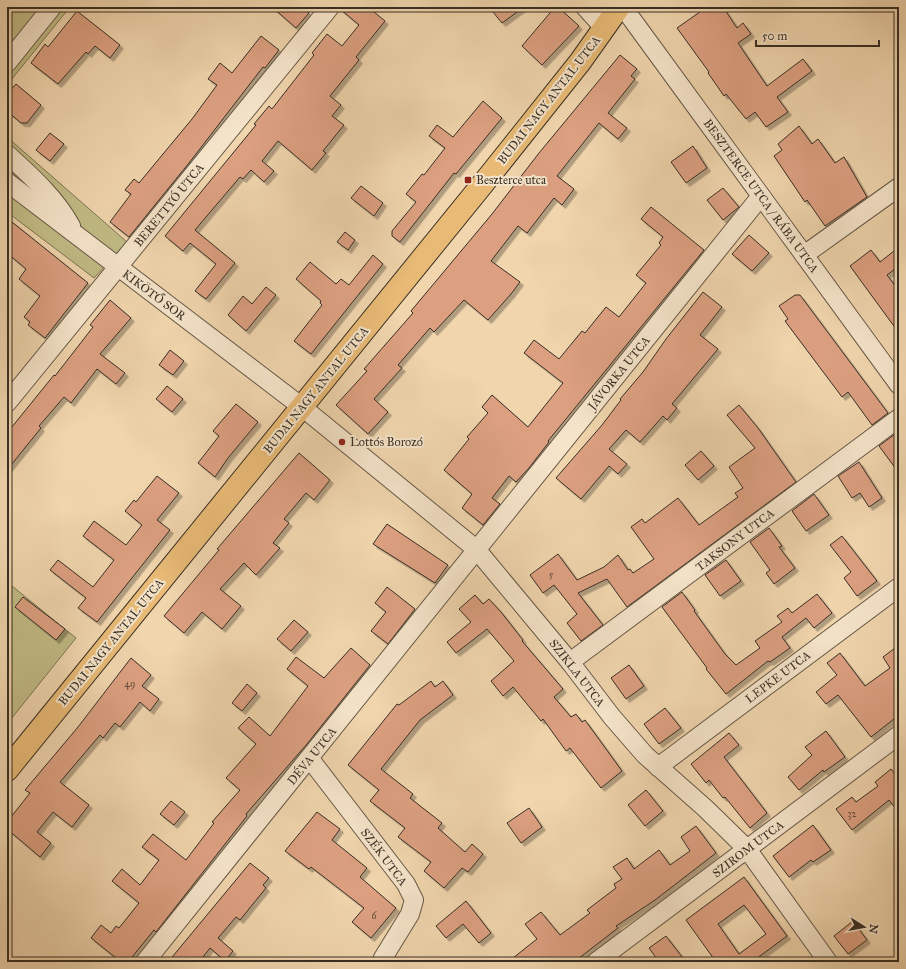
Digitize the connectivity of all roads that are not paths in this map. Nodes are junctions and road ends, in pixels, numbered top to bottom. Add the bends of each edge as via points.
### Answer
1 (52, 7) edge
2 (330, 7) edge
3 (585, 7) edge
4 (619, 7) edge
5 (623, 7) edge
6 (605, 28) junction
7 (7, 62) edge
8 (7, 154) edge
9 (7, 182) edge
10 (899, 187) edge
11 (761, 196) junction
12 (76, 235) junction
13 (804, 255) junction
14 (118, 267) junction
15 (899, 385) edge
16 (7, 403) edge
17 (302, 407) junction
18 (899, 418) edge
19 (476, 549) junction
20 (899, 587) edge
21 (570, 662) junction
22 (899, 735) edge
23 (310, 759) junction
24 (658, 767) junction
25 (7, 770) edge
26 (747, 849) junction
27 (145, 962) edge
28 (382, 962) edge
29 (596, 962) edge
30 (828, 962) edge

1 - 7 street
2 - 14 street, BERETTYÓ UTCA
3 - 6 street
4 - 6 main road, BUDAI NAGY ANTAL UTCA
5 - 11 street, BESZTERCE UTCA / RÁBA UTCA
6 - 17 main road, BUDAI NAGY ANTAL UTCA
8 - 12 street via 63,210
9 - 12 street, KIKÖTŐ SOR
10 - 13 street
11 - 13 street, BESZTERCE UTCA / RÁBA UTCA
11 - 19 street, JÁVORKA UTCA
12 - 14 street, KIKÖTŐ SOR
13 - 15 street, BESZTERCE UTCA / RÁBA UTCA
14 - 16 street, BERETTYÓ UTCA
14 - 17 street, KIKÖTŐ SOR
17 - 19 street, SZIKLA UTCA
17 - 25 main road, BUDAI NAGY ANTAL UTCA
18 - 21 street, TAKSONY UTCA
19 - 21 street, SZIKLA UTCA
19 - 23 street, DÉVA UTCA
20 - 24 street, LEPKE UTCA
21 - 24 street, SZIKLA UTCA via 612,717
22 - 26 street, SZIROM UTCA
23 - 27 street, DÉVA UTCA
23 - 28 street, SZÉK UTCA via 406,884 414,900 410,914
24 - 26 street, SZIKLA UTCA
26 - 29 street, SZIROM UTCA
26 - 30 street, SZIKLA UTCA

